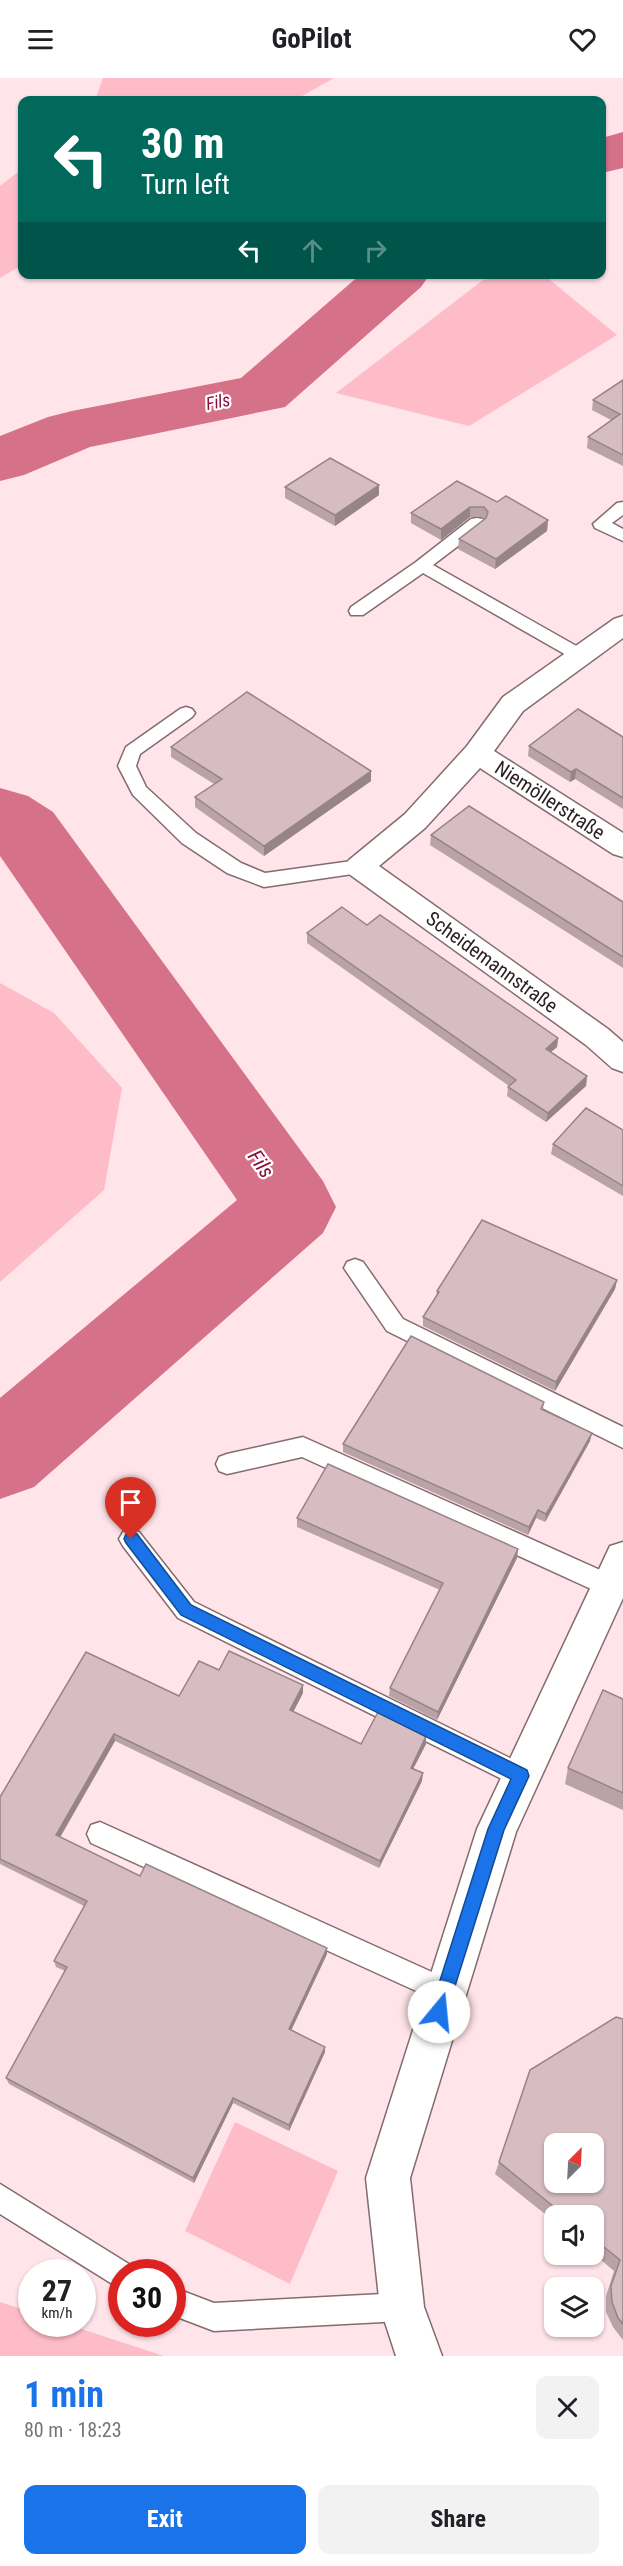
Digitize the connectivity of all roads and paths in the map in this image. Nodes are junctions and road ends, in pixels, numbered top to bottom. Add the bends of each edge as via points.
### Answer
1 (623, 507) edge
2 (477, 523) edge
3 (623, 536) edge
4 (422, 566) junction
5 (357, 611) dead end
6 (623, 625) edge
7 (581, 656) junction
8 (186, 713) dead end
9 (477, 753) junction
10 (623, 847) edge
11 (359, 867) junction
12 (623, 1060) edge
13 (355, 1268) dead end
14 (623, 1438) edge
15 (226, 1464) dead end
16 (131, 1539) dead end
17 (616, 1572) edge
18 (521, 1776) junction
19 (100, 1834) dead end
20 (446, 1991) junction
21 (0, 2198) edge
22 (108, 2267) edge
23 (186, 2306) edge
24 (402, 2307) junction
25 (419, 2356) edge

1 - 3 lane via 601,524
2 - 4 lane
4 - 5 lane
4 - 7 lane
6 - 7 street, Niemöllerstraße
7 - 9 street, Niemöllerstraße via 513,704
8 - 11 lane via 132,751 127,766 139,792 189,838 234,868 264,880
9 - 10 street, Niemöllerstraße
9 - 11 street, Niemöllerstraße via 415,820
11 - 12 street, Scheidemannstraße
13 - 14 lane via 394,1324
15 - 17 lane via 303,1448
16 - 18 lane via 186,1610
17 - 18 street
18 - 20 street via 496,1829
19 - 20 lane
20 - 24 street via 388,2178
21 - 22 lane
23 - 24 lane via 214,2317
24 - 25 street

